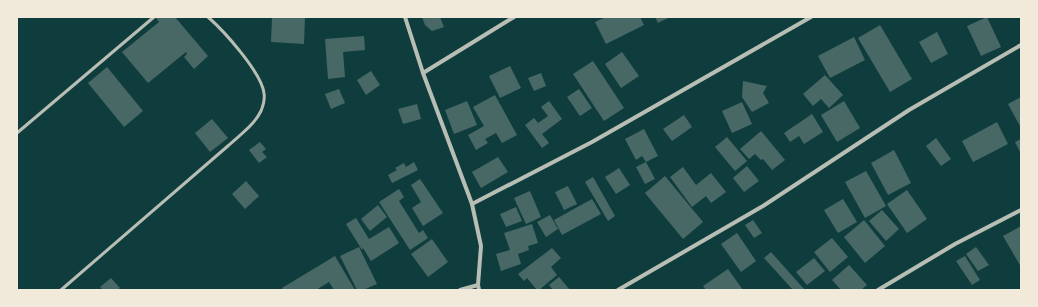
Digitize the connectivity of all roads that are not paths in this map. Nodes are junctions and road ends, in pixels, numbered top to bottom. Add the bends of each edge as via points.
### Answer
1 (154, 17) edge
2 (208, 17) edge
3 (404, 17) edge
4 (514, 17) edge
5 (811, 17) edge
6 (1021, 45) edge
7 (424, 73) junction
8 (17, 133) edge
9 (472, 204) junction
10 (1021, 210) edge
11 (478, 285) junction
12 (61, 290) edge
13 (460, 290) edge
14 (479, 290) edge
15 (618, 290) edge
16 (878, 290) edge

1 - 8 lane
2 - 12 lane via 231,40 262,84 264,102 260,112 251,125 229,145
3 - 7 street
4 - 7 street
5 - 9 street via 592,142
6 - 15 street via 909,110 763,206
7 - 9 street
9 - 11 street via 481,246
10 - 16 street via 954,244
11 - 13 street
11 - 14 street

